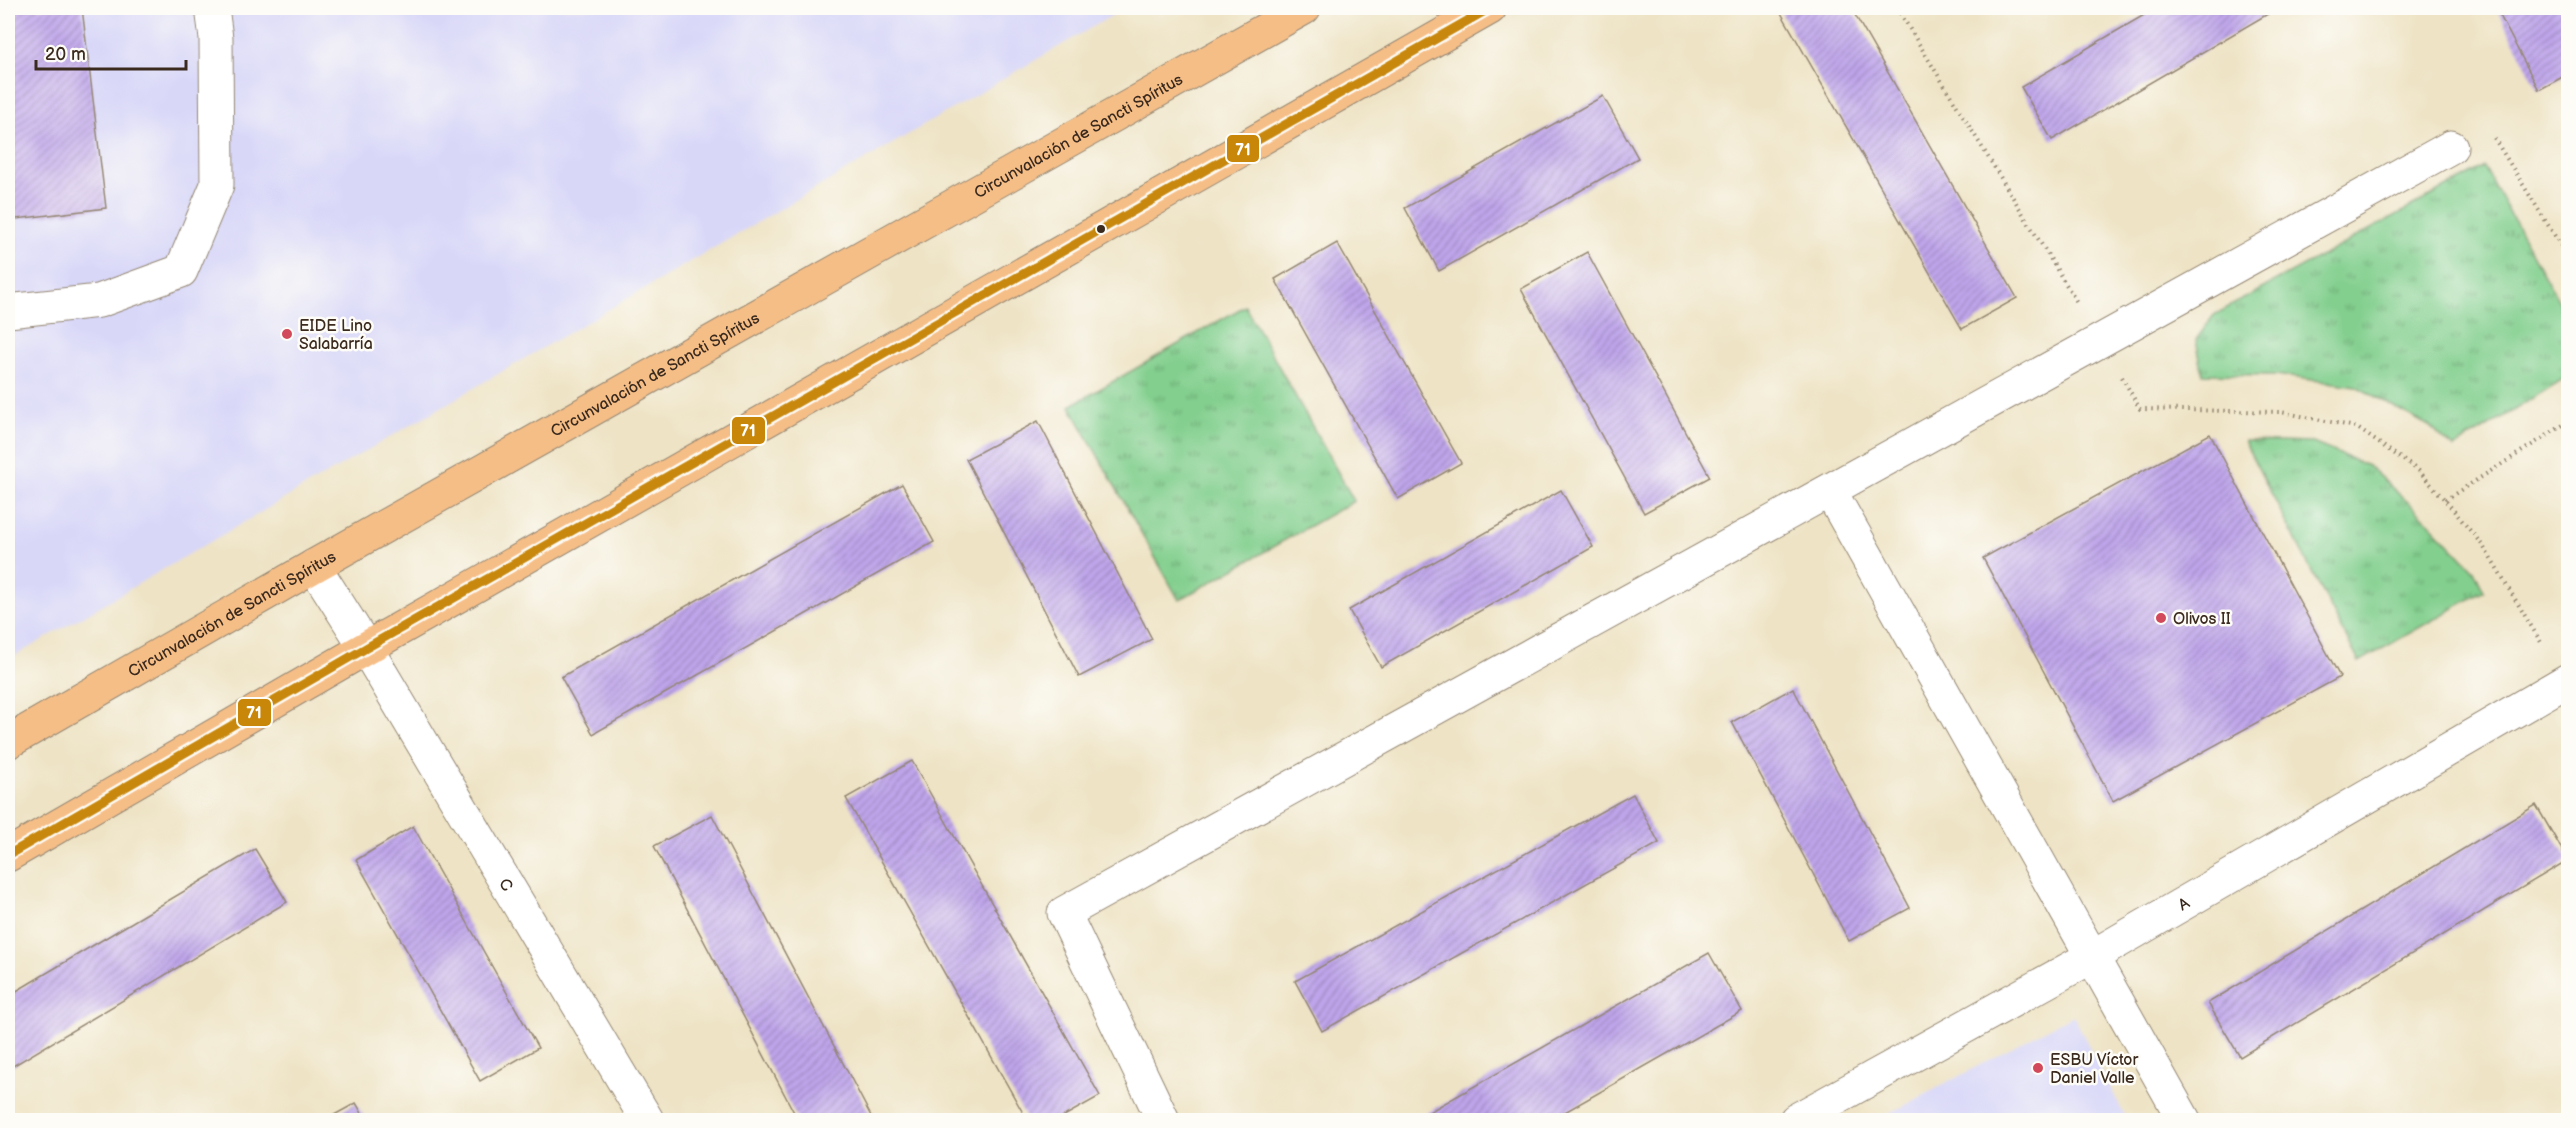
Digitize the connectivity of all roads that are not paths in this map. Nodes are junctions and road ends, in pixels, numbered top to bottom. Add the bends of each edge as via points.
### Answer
1 (212, 8) edge
2 (1304, 8) edge
3 (1490, 8) edge
4 (2451, 147) road end
5 (8, 311) edge
6 (1830, 491) junction
7 (314, 566) junction
8 (366, 648) junction
9 (2565, 682) edge
10 (8, 742) edge
11 (8, 855) edge
12 (2093, 956) junction
13 (647, 1120) edge
14 (1163, 1120) edge
15 (1796, 1120) edge
16 (2184, 1120) edge

1 - 5 street via 216,38 217,185 182,272 99,301
2 - 7 highway, Circunvalación de Sancti Spíritus
3 - 8 highway
4 - 6 street
6 - 12 street
6 - 14 street via 1064,913
7 - 8 street, C
7 - 10 highway, Circunvalación de Sancti Spíritus
8 - 11 highway
8 - 13 street, C
9 - 12 street, A
12 - 15 street, A
12 - 16 street

